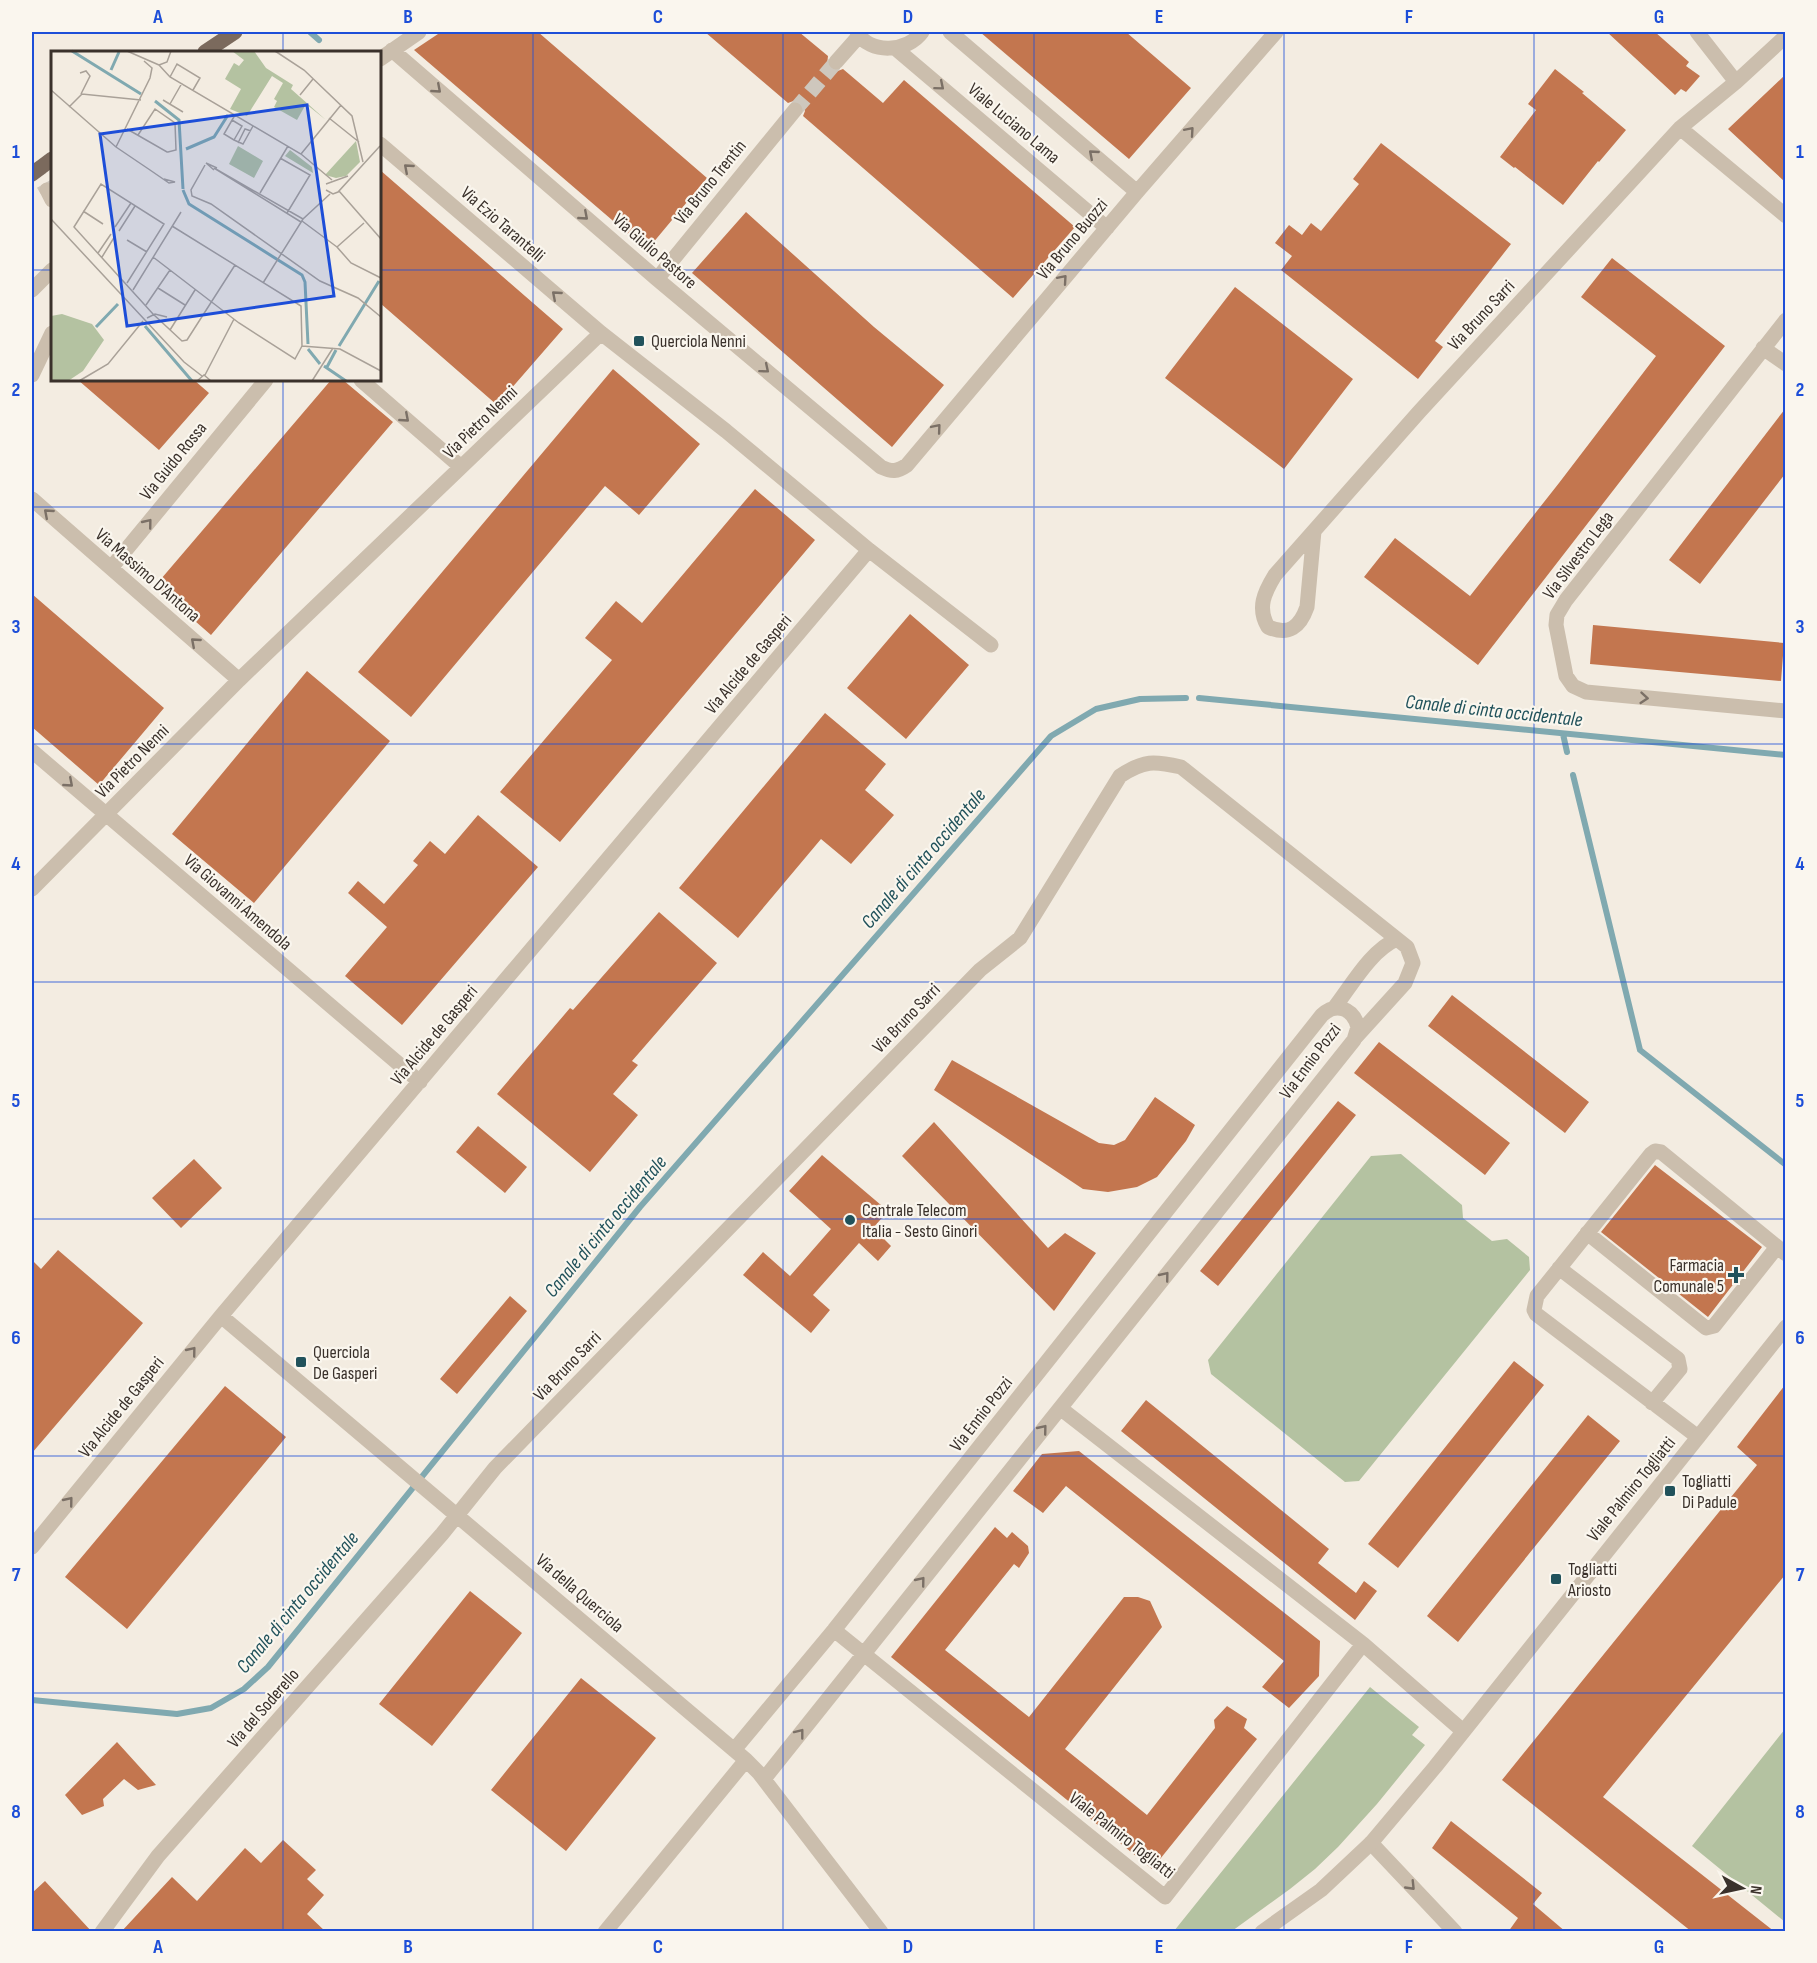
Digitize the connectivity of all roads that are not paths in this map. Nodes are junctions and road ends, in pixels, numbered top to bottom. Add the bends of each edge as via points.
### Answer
1 (235, 32) edge
2 (419, 32) edge
3 (922, 32) edge
4 (950, 32) edge
5 (1276, 32) edge
6 (1697, 32) edge
7 (858, 34) edge
8 (1785, 36) edge
9 (895, 48) junction
10 (206, 51) edge
11 (386, 55) edge
12 (836, 62) tunnel mouth
13 (1736, 82) junction
14 (795, 111) tunnel mouth
15 (1680, 128) junction
16 (381, 145) edge
17 (51, 160) edge
18 (32, 174) edge
19 (1137, 192) junction
20 (1785, 216) edge
21 (1107, 228) junction
22 (51, 271) edge
23 (657, 279) junction
24 (32, 290) edge
25 (1785, 320) edge
26 (601, 333) junction
27 (51, 335) edge
28 (1763, 348) junction
29 (1785, 364) edge
30 (32, 375) edge
31 (265, 381) edge
32 (362, 381) edge
33 (461, 467) junction
34 (898, 471) joint
35 (32, 499) edge
36 (1314, 531) junction
37 (869, 550) junction
38 (111, 568) junction
39 (991, 645) dead end
40 (239, 680) junction
41 (1785, 711) edge
42 (32, 751) edge
43 (106, 815) junction
44 (32, 889) edge
45 (1396, 939) junction
46 (1334, 1008) junction
47 (1354, 1040) junction
48 (420, 1082) junction
49 (1587, 1233) junction
50 (1781, 1251) edge
51 (1559, 1268) junction
52 (221, 1316) junction
53 (1785, 1327) edge
54 (1652, 1403) junction
55 (1060, 1408) junction
56 (1698, 1437) junction
57 (459, 1515) junction
58 (32, 1546) edge
59 (834, 1630) junction
60 (1363, 1644) junction
61 (864, 1653) junction
62 (1463, 1731) junction
63 (734, 1750) junction
64 (746, 1760) junction
65 (764, 1779) junction
66 (1371, 1843) junction
67 (102, 1932) edge
68 (605, 1932) edge
69 (881, 1932) edge
70 (1262, 1932) edge
71 (1455, 1932) edge

1 - 10 main road
2 - 11 street
3 - 9 street via 909,44
19 -> 4 street, Viale Luciano Lama
19 -> 5 street, Via Bruno Buozzi
6 - 13 street
7 - 9 street, Viale Luciano Lama via 877,47
7 - 12 street
8 - 13 street, Via Bruno Sarri
9 -> 21 street, Viale Luciano Lama
11 -> 23 street, Via Giulio Pastore
13 - 15 street, Via Bruno Sarri
14 - 23 street, Via Bruno Trentin
15 - 20 street
15 - 36 street, Via Bruno Sarri
26 -> 16 street, Via Ezio Tarantelli
17 - 18 main road, bridge
19 - 21 street, Via Bruno Buozzi
34 -> 21 street, Via Bruno Buozzi
22 - 24 street
23 -> 34 street, Via Giulio Pastore via 881,467
25 - 28 street, Via Silvestro Lega
26 - 33 street, Via Pietro Nenni
26 - 37 street
27 - 30 street
28 - 29 street
28 -> 41 street, Via Silvestro Lega via 1560,608 1556,625 1566,676 1573,686 1586,692
38 -> 31 street, Via Guido Rossa
32 -> 33 street
33 - 40 street, Via Pietro Nenni
38 -> 35 street, Via Massimo D'Antona
36 - 36 street, Via Bruno Sarri via 1303,618 1297,626 1277,631 1264,620 1264,596 1275,575
37 - 39 street
37 - 48 street, Via Alcide de Gasperi
40 -> 38 street, Via Massimo D'Antona
40 - 43 street, Via Pietro Nenni
42 -> 43 street, Via Giovanni Amendola
43 - 44 street, Via Pietro Nenni
43 - 48 street, Via Giovanni Amendola
45 - 46 street via 1373,954
45 - 47 street, Via Bruno Sarri via 1407,947 1413,963 1405,983
45 - 57 street, Via Bruno Sarri via 1181,767 1155,761 1135,766 1120,776 1020,938 980,970 495,1468
46 - 47 street, Via Ennio Pozzi via 1353,1014 1358,1027
46 - 59 street, Via Ennio Pozzi via 1322,1015
55 -> 47 street, Via Ennio Pozzi
48 - 52 street, Via Alcide de Gasperi
49 - 50 street via 1706,1328 1714,1326
49 - 50 street via 1655,1151
49 - 51 street
51 - 54 street via 1536,1296 1536,1314
51 - 54 street via 1678,1359 1680,1369
52 - 57 street, Via della Querciola
58 -> 52 street, Via Alcide de Gasperi
53 - 56 street, Viale Palmiro Togliatti
54 - 56 street
55 - 60 street
61 -> 55 street, Via Ennio Pozzi
56 - 62 street, Viale Palmiro Togliatti
57 - 63 street, Via della Querciola
57 - 67 street, Via del Soderello via 158,1856
59 - 61 street, Viale Palmiro Togliatti
59 - 63 street, Via Ennio Pozzi
60 - 61 street, Viale Palmiro Togliatti via 1165,1897
60 - 62 street
65 -> 61 street, Via Ennio Pozzi
62 - 66 street, Viale Palmiro Togliatti
63 - 64 street, Via della Querciola
64 - 65 street, Via della Querciola
64 - 68 street
65 - 69 street, Via della Querciola
66 - 70 street, Viale Palmiro Togliatti via 1321,1890
66 -> 71 street

